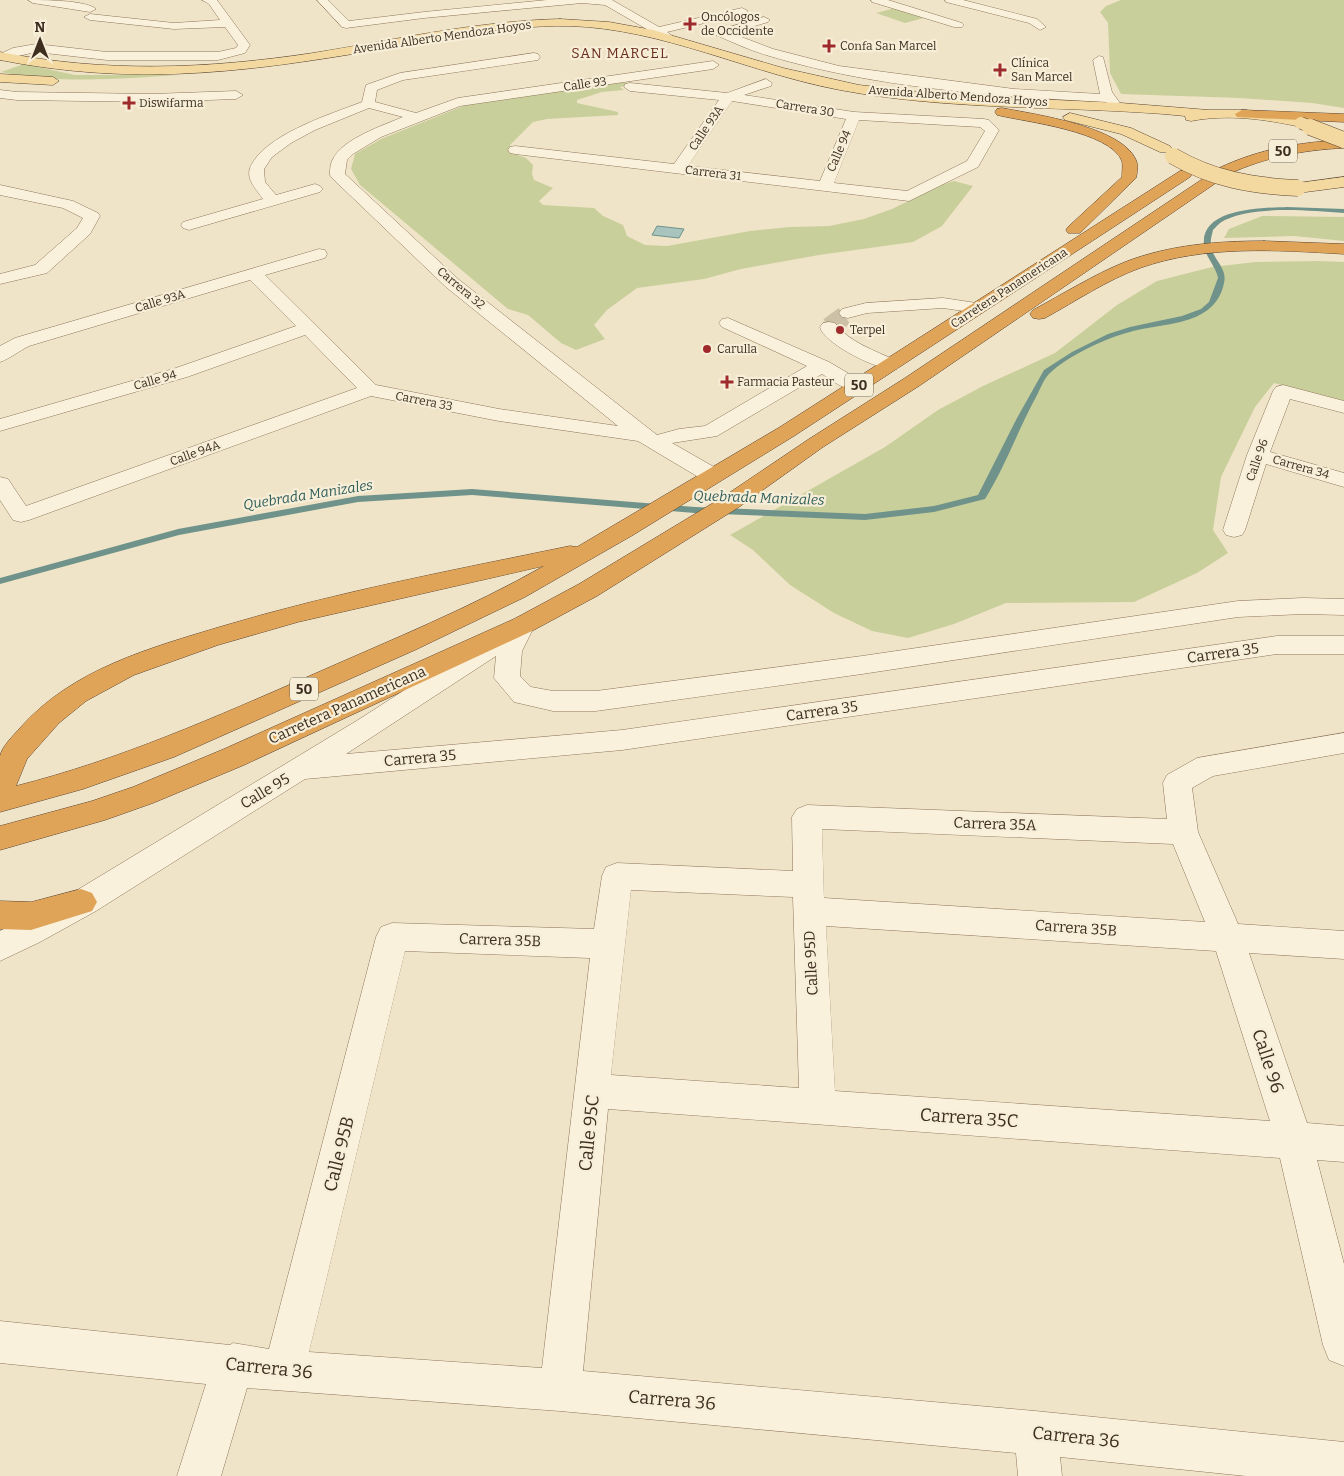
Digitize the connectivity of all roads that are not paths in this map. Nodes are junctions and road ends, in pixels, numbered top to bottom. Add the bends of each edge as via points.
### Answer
1 (34, 0) edge
2 (206, 0) edge
3 (322, 0) edge
4 (582, 0) edge
5 (876, 0) edge
6 (950, 0) edge
7 (605, 1) edge
8 (415, 5) dead end
9 (750, 9) dead end
10 (424, 15) junction
11 (764, 20) dead end
12 (228, 23) junction
13 (646, 24) junction
14 (958, 25) dead end
15 (1040, 27) dead end
16 (630, 28) junction
17 (658, 31) junction
18 (675, 40) junction
19 (770, 52) junction
20 (1, 57) edge
21 (534, 57) dead end
22 (752, 58) junction
23 (1098, 60) dead end
24 (718, 66) joint
25 (435, 71) junction
26 (749, 77) dead end
27 (0, 78) edge
28 (30, 81) junction
29 (825, 81) junction
30 (451, 82) dead end
31 (771, 84) joint
32 (944, 84) junction
33 (626, 87) dead end
34 (1081, 89) dead end
35 (890, 93) joint
36 (0, 94) edge
37 (236, 95) dead end
38 (822, 95) dead end
39 (728, 97) junction
40 (458, 102) joint
41 (1113, 102) junction
42 (368, 104) junction
43 (1001, 107) junction
44 (1208, 114) junction
45 (1242, 114) junction
46 (854, 116) junction
47 (418, 117) junction
48 (1344, 118) edge
49 (1171, 124) dead end
50 (1161, 135) dead end
51 (1344, 135) edge
52 (1344, 142) edge
53 (515, 150) dead end
54 (1232, 152) dead end
55 (1169, 153) junction
56 (1216, 158) dead end
57 (678, 168) junction
58 (1344, 182) edge
59 (825, 186) junction
60 (0, 190) edge
61 (315, 190) dead end
62 (910, 196) joint
63 (272, 201) junction
64 (190, 225) dead end
65 (1344, 249) edge
66 (319, 254) dead end
67 (253, 273) junction
68 (1024, 276) junction
69 (0, 279) edge
70 (978, 308) junction
71 (848, 313) tunnel mouth
72 (728, 324) dead end
73 (829, 327) dead end
74 (308, 328) junction
75 (1, 354) edge
76 (890, 365) junction
77 (822, 366) junction
78 (912, 382) junction
79 (856, 386) junction
80 (370, 390) junction
81 (1344, 407) edge
82 (0, 426) edge
83 (649, 439) junction
84 (1258, 455) junction
85 (713, 476) junction
86 (1344, 480) edge
87 (0, 484) edge
88 (1234, 530) dead end
89 (596, 548) junction
90 (1344, 607) edge
91 (523, 625) junction
92 (1344, 644) edge
93 (1344, 742) edge
94 (300, 769) junction
95 (0, 789) edge
96 (0, 801) edge
97 (807, 817) joint
98 (1183, 832) junction
99 (0, 838) edge
100 (617, 876) joint
101 (808, 898) junction
102 (81, 902) junction
103 (0, 915) edge
104 (392, 937) joint
105 (1228, 938) junction
106 (608, 944) junction
107 (1344, 945) edge
108 (0, 947) edge
109 (593, 1091) junction
110 (818, 1108) junction
111 (1294, 1140) junction
112 (1344, 1144) edge
113 (0, 1342) edge
114 (1344, 1345) edge
115 (233, 1364) junction
116 (284, 1371) junction
117 (560, 1390) junction
118 (1035, 1433) junction
119 (1344, 1464) edge
120 (199, 1476) edge
121 (1040, 1476) edge

1 - 12 street via 90,13 174,26
2 - 12 street via 213,2
3 - 10 street via 346,25
4 - 7 street
4 - 10 street
5 - 14 street
6 - 15 street via 1033,21
7 - 13 street
8 - 10 street
9 - 17 street
11 - 19 street via 720,33
12 - 20 street via 244,44 241,50 218,56 107,56 36,48
13 - 16 street
13 - 17 street
16 - 18 main road, Avenida Alberto Mendoza Hoyos
16 - 20 main road, Avenida Alberto Mendoza Hoyos via 574,23 522,24 243,65 180,71 97,70
17 - 18 street
18 - 22 street
18 - 29 main road, Avenida Alberto Mendoza Hoyos
19 - 22 street
19 - 32 street via 839,70
21 - 25 street
22 - 29 street
23 - 41 street via 1106,92
24 - 28 main road, Avenida Alberto Mendoza Hoyos via 622,36 524,30 206,77
24 - 40 street, Calle 93
25 - 30 street
25 - 42 street via 400,77 371,88
26 - 31 main road
27 - 28 main road, Avenida Alberto Mendoza Hoyos
28 - 36 street
29 - 35 main road, Avenida Alberto Mendoza Hoyos
31 - 39 street, Calle 93A
32 - 34 street
32 - 41 street
33 - 39 street, Carrera 30
35 - 43 street via 953,92
36 - 37 street via 129,98
38 - 43 main road, Avenida Alberto Mendoza Hoyos via 888,106
39 - 46 street, Carrera 30
39 - 57 street, Calle 93A
40 - 47 street, Carrera 32
41 - 43 main road, Avenida Alberto Mendoza Hoyos
41 - 44 main road, Avenida Alberto Mendoza Hoyos
42 - 47 street
42 - 63 street via 310,126 267,154 257,169 258,182
43 - 55 main road, Avenida Alberto Mendoza Hoyos via 1104,124 1138,135
43 - 68 highway via 1103,137 1121,149 1131,168 1126,181
44 - 45 main road
44 - 49 main road
45 - 48 highway
45 - 52 main road, bridge via 1301,123
46 - 59 street, Calle 94
46 - 62 street, Carrera 30 via 984,123 992,130 973,164
47 - 83 street, Carrera 32 via 356,144 340,159 337,175 452,283
50 - 55 main road via 1161,142
51 - 54 highway, 50 via 1288,139
52 - 78 highway, Carretera Panamericana / 50 via 1271,154 1224,170
53 - 57 street, Carrera 31
55 - 58 main road, Avenida Alberto Mendoza Hoyos, bridge via 1199,170 1235,181 1277,188
56 - 68 highway, Carretera Panamericana / 50
57 - 59 street, Carrera 31
59 - 62 street, Carrera 31
60 - 69 street via 68,204 92,216 84,231 41,268
61 - 63 street
63 - 64 street
65 - 78 highway via 1228,247 1186,251 1150,260 1118,272
66 - 67 street, Calle 93A
67 - 74 street
67 - 75 street, Calle 93A via 22,342
68 - 70 highway, Carretera Panamericana / 50
70 - 71 street via 943,303 866,308
70 - 76 highway, Carretera Panamericana / 50
72 - 77 street
73 - 76 street via 830,332 860,351
74 - 80 street
74 - 82 street, Calle 94 via 180,373
76 - 79 highway, Carretera Panamericana / 50
77 - 79 street
77 - 83 street via 710,432
78 - 91 highway, Carretera Panamericana / 50 via 731,502 588,590
79 - 85 highway, Carretera Panamericana / 50
80 - 83 street, Carrera 33
80 - 87 street, Calle 94A via 20,515
81 - 84 street, Calle 96 via 1283,391
83 - 85 street, Carrera 32
84 - 86 street, Carrera 34
84 - 88 street, Calle 96
85 - 89 highway, Carretera Panamericana / 50
89 - 95 highway via 308,610 148,659 104,678 40,724 11,762
89 - 96 highway, 50 via 482,609 232,722 70,782
90 - 91 street via 1238,608 862,665 596,701 553,701 523,695 507,678 509,651
91 - 94 street, Calle 95 via 459,670
91 - 99 highway, Carretera Panamericana / 50 via 143,795 52,825
92 - 94 street, Carrera 35 via 1278,645 622,740
93 - 98 street, Calle 96 via 1207,766 1177,783
94 - 102 street, Calle 95
97 - 98 street, Carrera 35A
97 - 101 street, Calle 95D
98 - 105 street, Calle 96
100 - 101 street, Carrera 35B
100 - 106 street, Calle 95C
101 - 105 street, Carrera 35B
101 - 110 street, Calle 95D
102 - 103 highway via 45,914 12,918
102 - 108 street, Calle 95
104 - 106 street, Carrera 35B
104 - 116 street, Calle 95B
105 - 107 street, Carrera 35B
105 - 111 street, Calle 96
106 - 109 street, Calle 95C
109 - 110 street, Carrera 35C
109 - 117 street, Calle 95C
110 - 111 street, Carrera 35C
111 - 112 street, Carrera 35C
111 - 114 street, Calle 96
113 - 115 street, Carrera 36
115 - 116 street, Carrera 36
115 - 120 street
116 - 117 street, Carrera 36
117 - 118 street, Carrera 36
118 - 119 street, Carrera 36
118 - 121 street

